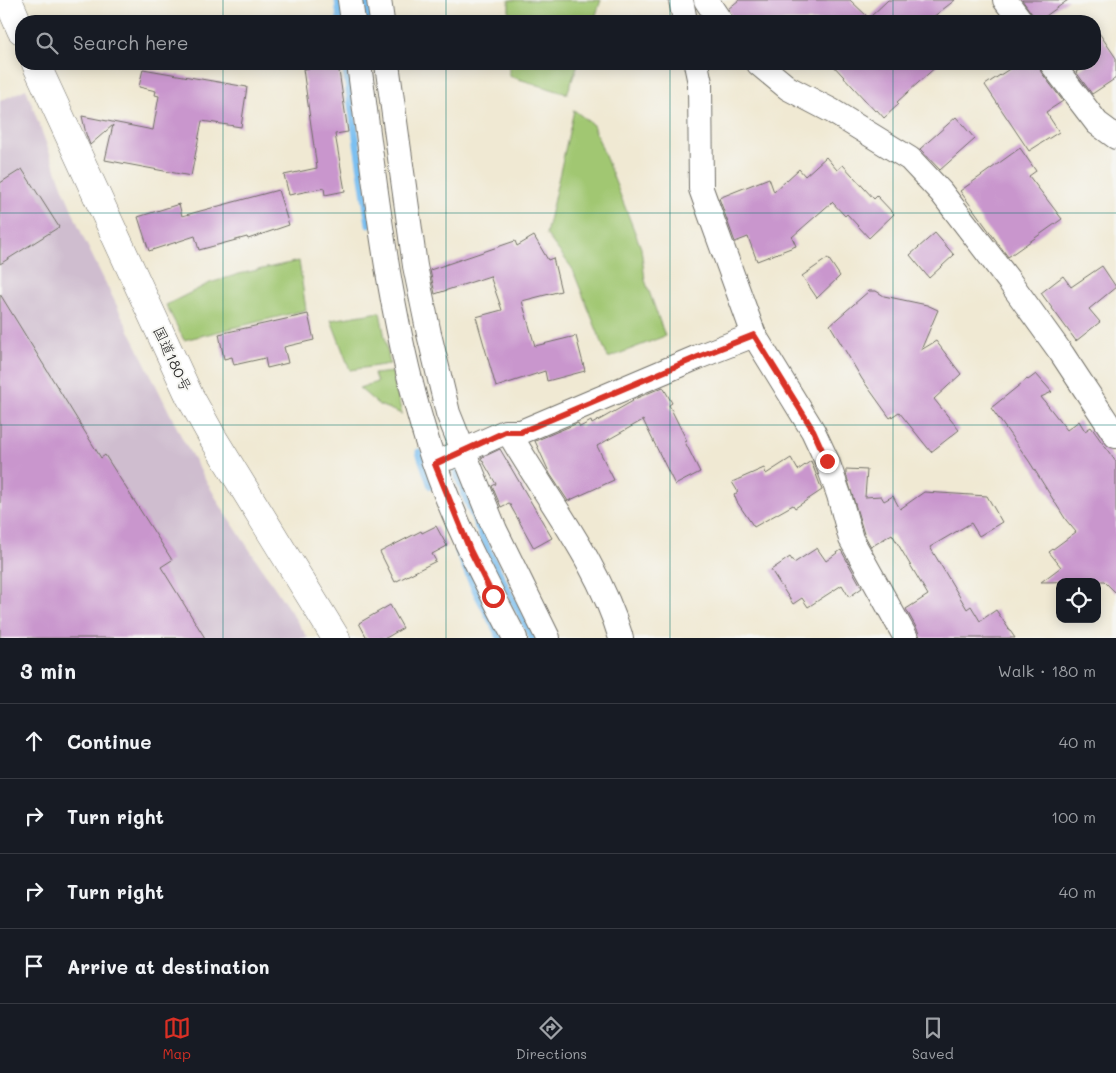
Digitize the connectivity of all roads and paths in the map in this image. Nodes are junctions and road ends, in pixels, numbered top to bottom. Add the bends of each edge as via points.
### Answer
1 (8, 0) edge
2 (350, 0) edge
3 (379, 0) edge
4 (681, 0) edge
5 (706, 0) edge
6 (1005, 0) edge
7 (352, 15) edge
8 (381, 15) edge
9 (685, 15) edge
10 (716, 15) edge
11 (1016, 15) edge
12 (15, 16) edge
13 (39, 70) edge
14 (360, 70) edge
15 (388, 70) edge
16 (697, 70) edge
17 (766, 70) edge
18 (1057, 70) edge
19 (1116, 138) edge
20 (754, 335) junction
21 (509, 432) junction
22 (1116, 436) edge
23 (450, 457) junction
24 (336, 638) edge
25 (514, 638) edge
26 (548, 638) edge
27 (621, 638) edge
28 (906, 638) edge

1 - 12 highway
2 - 7 street
3 - 8 street
4 - 9 street
5 - 10 street
6 - 11 street
13 - 24 highway, 国道180号 via 188,395
14 - 23 street via 377,206 408,372 428,445
15 - 23 street via 415,266 448,413
16 - 20 street via 701,189
17 - 22 street via 788,88 910,159 941,192 1010,282
18 - 19 street via 1097,123
20 - 21 street via 521,432
20 - 28 street via 813,430 830,470 851,539
21 - 23 street
21 - 27 street via 600,581
23 - 25 street via 470,550
23 - 26 street via 495,530

